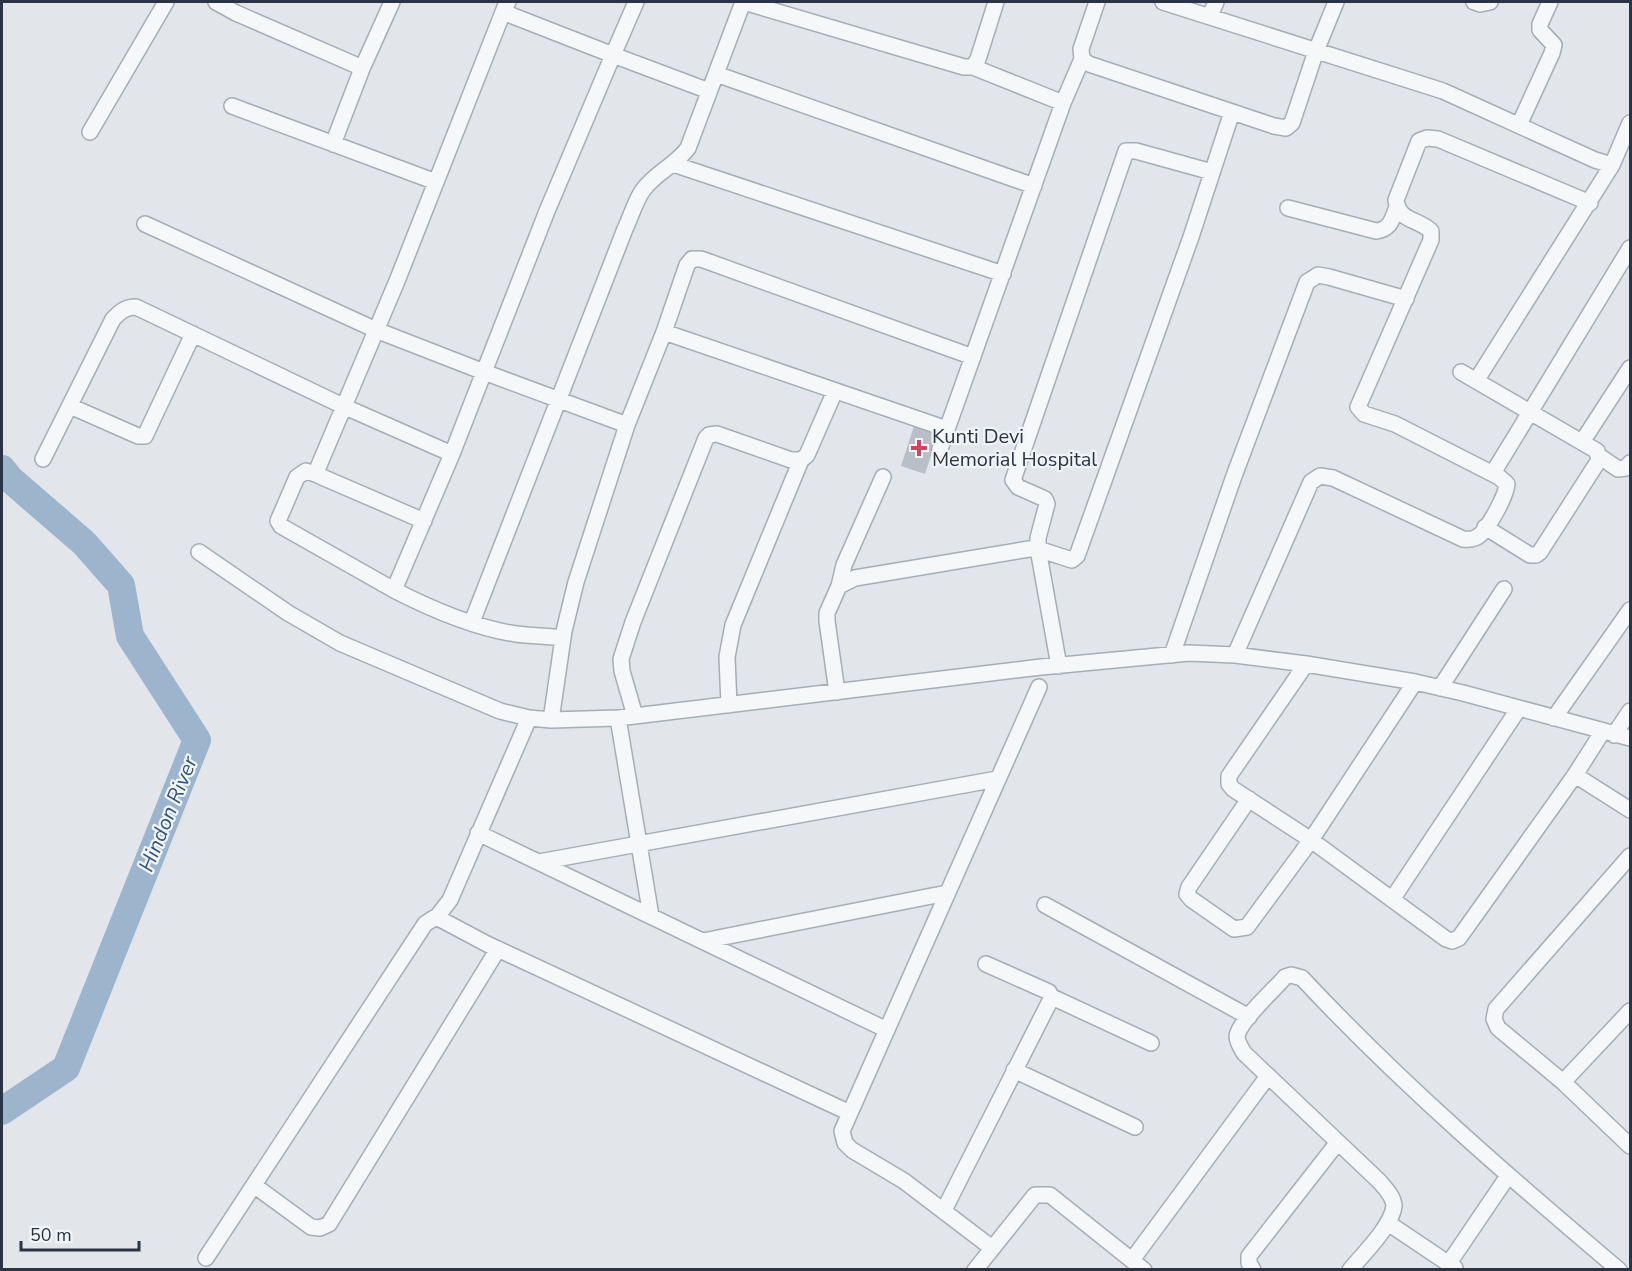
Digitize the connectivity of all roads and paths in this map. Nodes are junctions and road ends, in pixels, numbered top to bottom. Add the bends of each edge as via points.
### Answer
1 (166, 2) edge
2 (216, 2) edge
3 (392, 2) edge
4 (636, 2) edge
5 (743, 2) edge
6 (996, 2) edge
7 (1097, 2) edge
8 (1163, 2) edge
9 (1216, 2) edge
10 (1336, 2) edge
11 (1474, 2) edge
12 (1490, 2) edge
13 (1550, 2) edge
14 (507, 4) edge
15 (1210, 16) junction
16 (1316, 51) junction
17 (613, 55) junction
18 (1082, 59) junction
19 (363, 66) junction
20 (973, 67) junction
21 (716, 74) junction
22 (709, 91) junction
23 (1064, 103) junction
24 (232, 106) dead end
25 (1232, 112) junction
26 (1630, 123) edge
27 (1519, 125) junction
28 (90, 132) dead end
29 (333, 144) junction
30 (1626, 147) edge
31 (673, 164) junction
32 (1612, 165) junction
33 (1212, 172) junction
34 (436, 182) junction
35 (1034, 186) junction
36 (1590, 203) junction
37 (1397, 207) junction
38 (1288, 208) dead end
39 (145, 224) dead end
40 (1630, 248) edge
41 (1003, 273) junction
42 (1406, 299) junction
43 (376, 330) junction
44 (664, 332) junction
45 (193, 334) junction
46 (973, 357) junction
47 (1630, 368) edge
48 (484, 372) junction
49 (1461, 372) dead end
50 (1476, 381) junction
51 (835, 391) junction
52 (559, 400) junction
53 (70, 406) junction
54 (344, 406) junction
55 (1530, 412) junction
56 (627, 424) junction
57 (947, 429) junction
58 (1582, 442) junction
59 (940, 449) dead end
60 (452, 454) junction
61 (1599, 456) junction
62 (43, 459) dead end
63 (801, 460) junction
64 (1630, 463) edge
65 (1493, 473) junction
66 (318, 475) junction
67 (883, 477) dead end
68 (424, 521) junction
69 (1485, 527) junction
70 (1038, 549) junction
71 (200, 552) dead end
72 (840, 586) junction
73 (394, 590) junction
74 (1504, 590) dead end
75 (1630, 610) edge
76 (472, 622) junction
77 (563, 638) junction
78 (1172, 655) junction
79 (1235, 656) junction
80 (1306, 664) junction
81 (1059, 666) junction
82 (1415, 682) junction
83 (1039, 687) dead end
84 (1440, 688) junction
85 (837, 692) junction
86 (729, 705) junction
87 (1520, 708) junction
88 (1630, 711) edge
89 (635, 716) junction
90 (1554, 717) junction
91 (529, 718) junction
92 (618, 718) junction
93 (551, 720) junction
94 (1608, 733) junction
95 (1630, 738) edge
96 (1575, 775) junction
97 (997, 779) junction
98 (1249, 799) junction
99 (1630, 810) edge
100 (478, 833) junction
101 (1311, 840) junction
102 (638, 845) junction
103 (1630, 856) edge
104 (539, 862) junction
105 (946, 893) junction
106 (1393, 898) junction
107 (1045, 905) dead end
108 (651, 916) junction
109 (436, 918) junction
110 (703, 941) junction
111 (498, 949) junction
112 (986, 964) dead end
113 (1052, 997) junction
114 (1630, 1011) edge
115 (1249, 1017) junction
116 (887, 1030) junction
117 (1151, 1043) dead end
118 (1014, 1070) junction
119 (1268, 1076) junction
120 (1563, 1082) junction
121 (850, 1113) junction
122 (1135, 1127) dead end
123 (1338, 1142) junction
124 (1630, 1146) edge
125 (1508, 1176) junction
126 (255, 1186) junction
127 (944, 1210) junction
128 (1388, 1224) junction
129 (992, 1248) junction
130 (206, 1258) dead end
131 (1132, 1260) junction
132 (1453, 1266) edge
133 (975, 1269) edge
134 (1144, 1269) edge
135 (1253, 1269) edge
136 (1350, 1269) edge
137 (1619, 1269) edge

1 - 28 street
2 - 19 street
3 - 19 street
4 - 17 street
5 - 20 street
5 - 21 street
6 - 20 street
7 - 18 street via 1081,49
8 - 15 street
9 - 15 street
10 - 16 street
11 - 12 street
13 - 27 street via 1540,30 1554,45 1552,53
14 - 17 street via 507,13 513,16
14 - 34 street
15 - 16 street
16 - 25 street via 1292,123 1286,129
16 - 27 street via 1443,91
17 - 22 street
17 - 48 street
18 - 23 street
18 - 25 street
19 - 29 street
20 - 23 street
21 - 22 street
21 - 35 street
22 - 31 street via 688,148
23 - 35 street
24 - 29 street
25 - 33 street
26 - 30 street
27 - 32 street
29 - 34 street
30 - 32 street
31 - 41 street
31 - 52 street via 642,191
32 - 36 street
33 - 70 street via 1077,556 1065,559
33 - 70 street via 1126,151 1013,480 1047,504
34 - 43 street
35 - 41 street
36 - 37 street via 1438,139 1427,138 1419,141 1396,200
36 - 50 street
37 - 38 street via 1389,226 1376,231
37 - 42 street via 1400,214 1431,231 1431,240
39 - 43 street
40 - 55 street
41 - 46 street
42 - 65 street via 1358,407 1364,414 1395,424
42 - 78 street via 1318,275 1307,282
43 - 48 street
43 - 54 street
44 - 46 street via 687,265 692,259 701,259
44 - 51 street
44 - 56 street
45 - 53 street via 136,307 122,310 113,319
45 - 53 street via 145,436
45 - 54 street
46 - 57 street
47 - 58 street
48 - 52 street
48 - 60 street
49 - 50 street
50 - 55 street
51 - 57 street
51 - 63 street via 807,455
52 - 56 street
52 - 76 street
53 - 62 street
54 - 60 street
54 - 66 street
55 - 58 street
55 - 65 street
56 - 77 street via 576,582
57 - 59 street
58 - 61 street
60 - 68 street
61 - 64 street via 1618,469
61 - 69 street via 1536,555
63 - 86 street via 733,625 727,657
63 - 89 street via 717,434 706,438 621,659
65 - 69 street via 1507,484 1506,492
66 - 68 street
66 - 73 street via 306,471 297,477 278,520 281,526
67 - 72 street via 844,565
68 - 73 street
69 - 79 street via 1480,535 1463,539 1333,478 1320,476 1311,482
70 - 72 street via 855,578
70 - 81 street
71 - 91 street via 288,613 340,643 500,711
72 - 85 street via 827,621
73 - 76 street
74 - 84 street
75 - 90 street
76 - 77 street via 515,633
77 - 93 street
78 - 79 street
78 - 81 street
79 - 80 street
80 - 82 street
80 - 98 street via 1229,776 1229,784
81 - 85 street
82 - 84 street
82 - 101 street
83 - 97 street
84 - 87 street
85 - 86 street
86 - 89 street
87 - 90 street
87 - 106 street
88 - 94 street
89 - 92 street
90 - 94 street
91 - 93 street
91 - 100 street
92 - 93 street
92 - 102 street
94 - 95 street
94 - 96 street
96 - 99 street
96 - 106 street via 1459,938 1446,939
97 - 102 street
97 - 105 street
98 - 101 street
98 - 101 street via 1187,894 1234,929 1248,927
100 - 104 street
100 - 109 street via 450,900
101 - 106 street
102 - 104 street
102 - 108 street
103 - 120 street via 1496,1009 1497,1028
104 - 108 street
105 - 110 street
105 - 116 street
107 - 115 street
108 - 110 street
109 - 111 street
109 - 126 street via 425,924
110 - 116 street
111 - 121 street
111 - 126 street via 329,1224 311,1227
112 - 113 street via 1049,992
113 - 117 street
113 - 118 street
114 - 120 street
115 - 119 street via 1239,1029 1237,1039 1244,1053
115 - 125 street via 1285,977 1302,978 1388,1066
116 - 121 street
118 - 122 street
118 - 127 street
119 - 123 street
119 - 131 street
120 - 124 street
121 - 127 street via 842,1131 845,1143
123 - 128 street via 1391,1197 1394,1205
123 - 135 street via 1249,1256
125 - 132 street
125 - 137 street
126 - 130 street
127 - 129 street
128 - 132 street
128 - 136 street
129 - 131 street via 1035,1196 1045,1194
129 - 133 street
131 - 134 street

